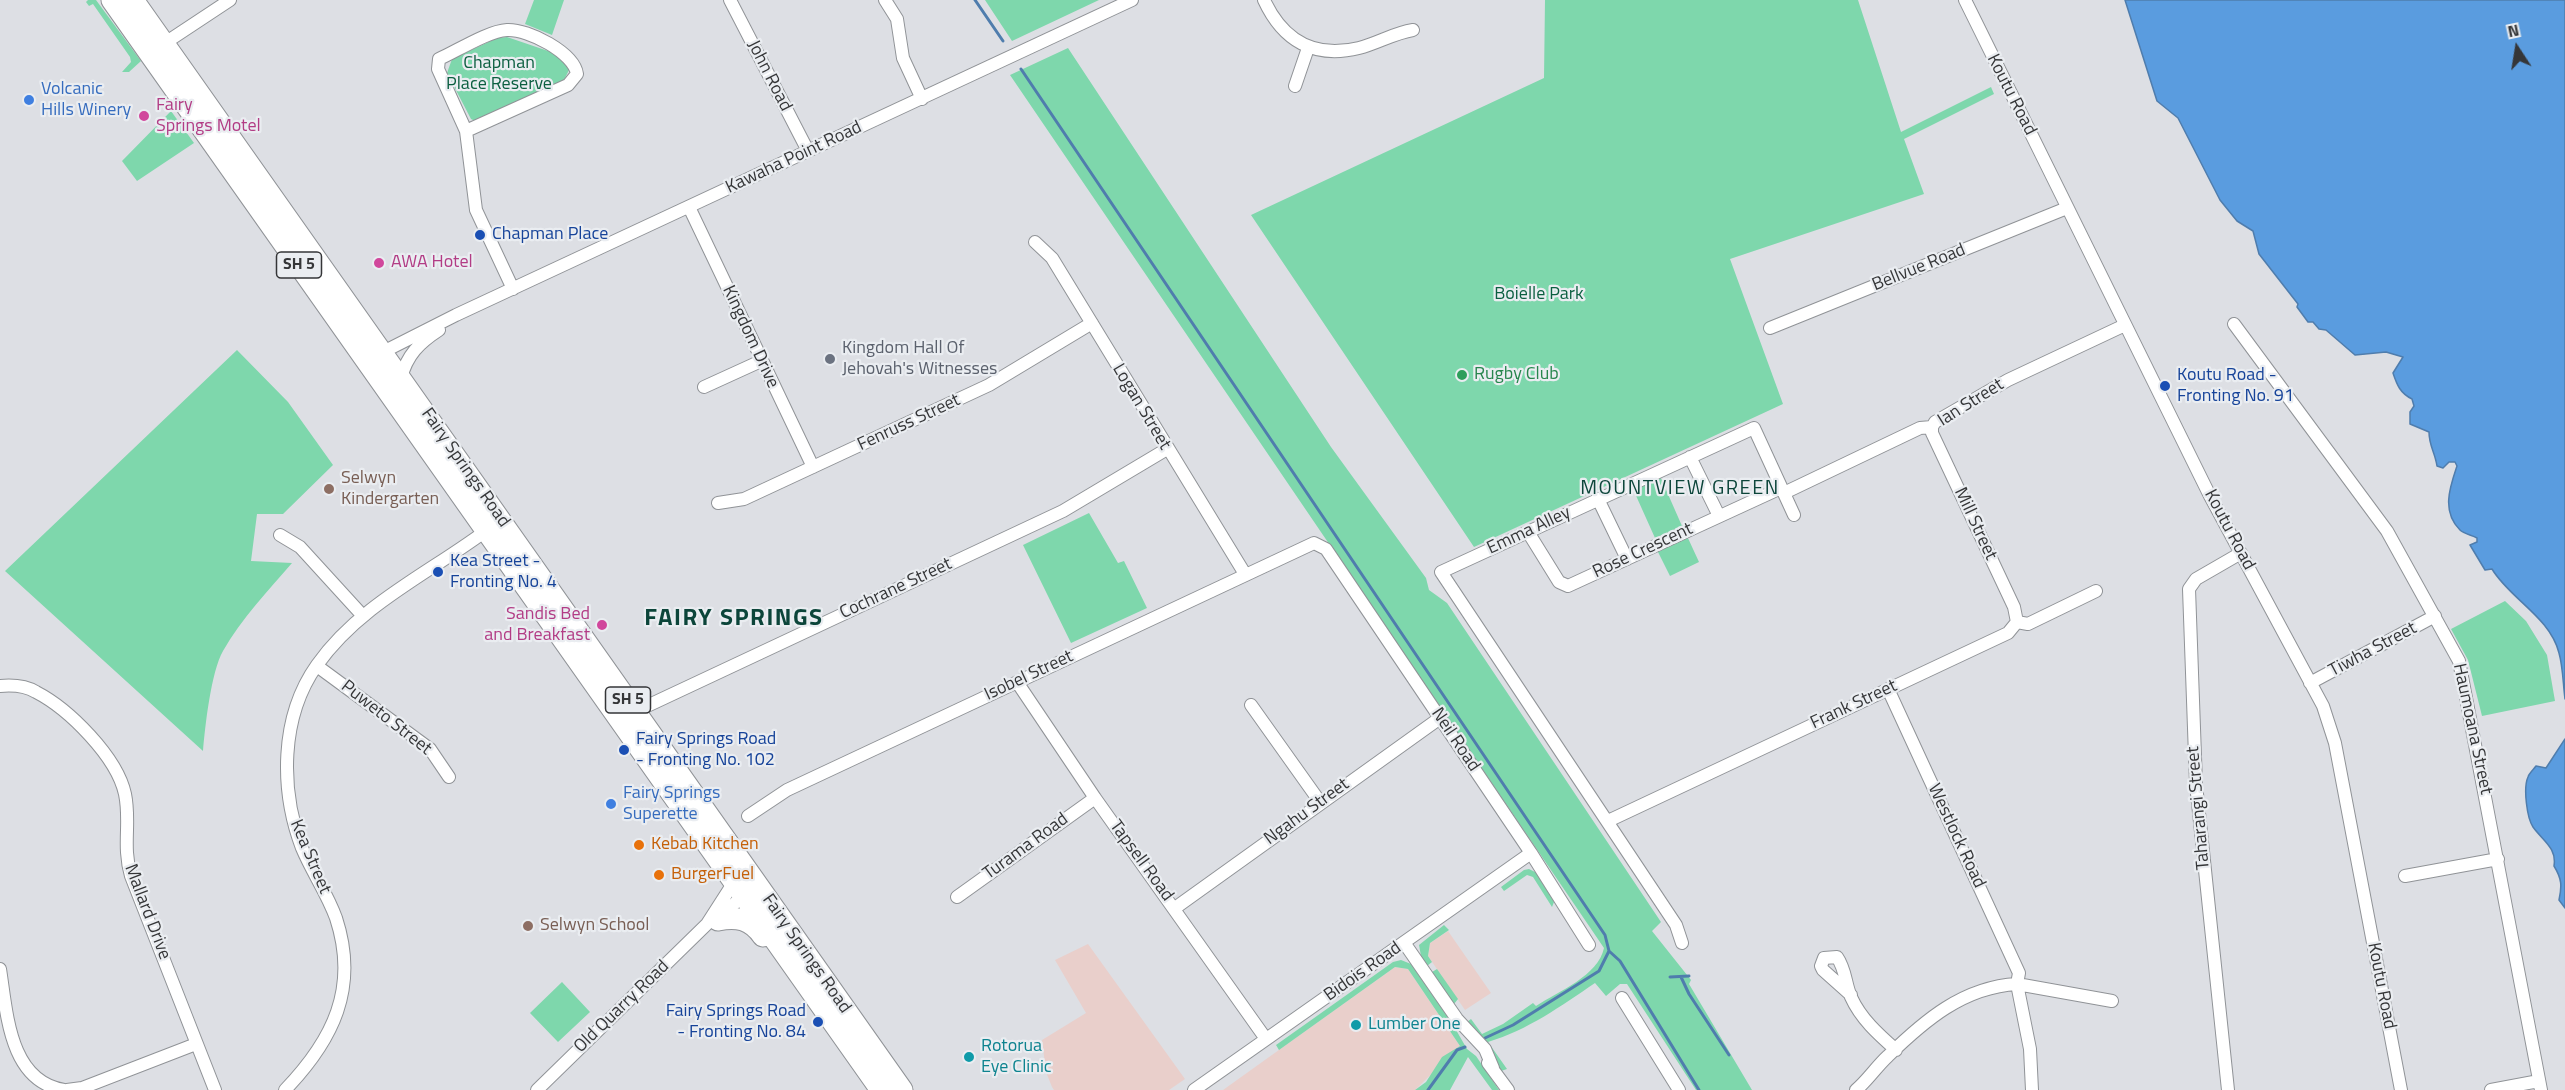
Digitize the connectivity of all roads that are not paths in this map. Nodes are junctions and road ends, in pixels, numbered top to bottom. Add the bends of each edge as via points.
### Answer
1 (112, 0) edge
2 (133, 0) edge
3 (230, 0) edge
4 (730, 0) edge
5 (885, 0) edge
6 (1132, 0) edge
7 (1264, 0) edge
8 (1965, 0) edge
9 (1413, 30) dead end
10 (165, 43) junction
11 (1308, 48) junction
12 (1294, 86) dead end
13 (922, 99) junction
14 (201, 128) junction
15 (466, 132) junction
16 (808, 151) junction
17 (689, 207) junction
18 (270, 208) junction
19 (2067, 208) junction
20 (1035, 242) dead end
21 (513, 289) junction
22 (456, 315) junction
23 (1092, 323) junction
24 (2234, 324) dead end
25 (2125, 325) junction
26 (1770, 328) dead end
27 (375, 356) junction
28 (761, 361) junction
29 (401, 378) junction
30 (704, 387) dead end
31 (1932, 427) junction
32 (1167, 449) junction
33 (1690, 457) junction
34 (813, 467) junction
35 (1783, 490) junction
36 (1598, 499) junction
37 (718, 503) dead end
38 (1794, 515) dead end
39 (1719, 516) junction
40 (493, 525) junction
41 (1528, 532) junction
42 (280, 535) dead end
43 (1314, 543) joint
44 (2241, 553) junction
45 (1627, 559) junction
46 (1245, 574) junction
47 (2096, 591) dead end
48 (363, 616) junction
49 (2435, 616) junction
50 (2017, 622) junction
51 (316, 666) junction
52 (1017, 682) junction
53 (2310, 683) junction
54 (0, 686) edge
55 (1888, 689) junction
56 (1251, 705) dead end
57 (627, 715) junction
58 (1440, 718) junction
59 (449, 777) dead end
60 (1095, 798) junction
61 (1320, 801) junction
62 (748, 816) dead end
63 (1608, 821) junction
64 (713, 822) junction
65 (1531, 853) junction
66 (2499, 859) junction
67 (2405, 876) dead end
68 (736, 888) junction
69 (957, 897) dead end
70 (1175, 908) junction
71 (712, 922) junction
72 (1682, 943) dead end
73 (1405, 944) junction
74 (1589, 945) dead end
75 (815, 966) junction
76 (0, 969) edge
77 (2017, 984) junction
78 (814, 995) junction
79 (1851, 995) dead end
80 (1622, 998) dead end
81 (2112, 1001) dead end
82 (844, 1010) junction
83 (1266, 1039) junction
84 (196, 1044) junction
85 (1896, 1050) junction
86 (865, 1067) junction
87 (2540, 1085) edge
88 (66, 1090) edge
89 (214, 1090) edge
90 (285, 1090) edge
91 (537, 1090) edge
92 (880, 1090) edge
93 (902, 1090) edge
94 (1194, 1090) edge
95 (1508, 1090) edge
96 (1679, 1090) edge
97 (1856, 1090) edge
98 (2032, 1090) edge
99 (2228, 1090) edge
100 (2401, 1090) edge
101 (2491, 1090) edge

1 - 14 highway, Fairy Springs Road / SH 5
2 - 10 highway, Fairy Springs Road / SH 5
3 - 10 street
4 - 16 street, John Road
5 - 13 street via 897,19 903,58
6 - 13 street, Kawaha Point Road
7 - 11 street via 1281,28
8 - 19 street, Koutu Road
9 - 11 street via 1359,48
10 - 14 highway via 159,48 160,54 193,102
10 - 18 highway, Fairy Springs Road / SH 5
11 - 12 street
13 - 16 street, Kawaha Point Road
14 - 18 highway, Fairy Springs Road / SH 5
15 - 15 street via 438,69 439,59 508,30 569,56 577,74 568,85
15 - 21 street via 476,210
16 - 17 street, Kawaha Point Road
17 - 21 street, Kawaha Point Road
17 - 28 street, Kingdom Drive
18 - 27 highway, Fairy Springs Road / SH 5
19 - 25 street, Koutu Road
19 - 26 street, Bellvue Road
20 - 23 street, Logan Street via 1052,258
21 - 22 street, Kawaha Point Road
22 - 27 street, Kawaha Point Road
22 - 29 street, Kawaha Point Road via 415,349
23 - 32 street, Logan Street
23 - 34 street, Fenruss Street via 989,385
24 - 49 street, Haumoana Street via 2387,531
25 - 31 street, Ian Street via 2008,380
25 - 44 street, Koutu Road
27 - 29 highway, Fairy Springs Road / SH 5
27 - 40 highway, Fairy Springs Road / SH 5
28 - 30 street
28 - 34 street, Kingdom Drive
29 - 40 highway, Fairy Springs Road / SH 5
31 - 35 street, Ian Street via 1920,428
31 - 50 street, Mill Street via 2014,607
32 - 46 street, Logan Street
32 - 57 street, Cochrane Street via 1063,511
33 - 35 street, Emma Alley via 1754,428
33 - 36 street, Emma Alley
33 - 39 street
34 - 37 street, Fenruss Street via 744,500
35 - 38 street
35 - 39 street, Rose Crescent
36 - 41 street, Emma Alley
36 - 45 street
39 - 45 street, Rose Crescent
40 - 48 street, Kea Street
40 - 57 highway, Fairy Springs Road / SH 5
41 - 45 street, Rose Crescent via 1563,585
41 - 63 street, Emma Alley via 1441,572
42 - 48 street via 300,547
43 - 46 street, Isobel Street
43 - 58 street, Neil Road via 1326,549
44 - 53 street, Koutu Road
44 - 99 street, Taharangi Street via 2196,579 2189,589 2196,784
46 - 52 street, Isobel Street
47 - 50 street, Frank Street via 2028,624
48 - 51 street, Kea Street via 345,630
49 - 53 street, Tiwha Street
49 - 66 street, Haumoana Street via 2463,673
50 - 55 street, Frank Street via 2008,633
51 - 59 street, Puweto Street via 430,749
51 - 90 street, Kea Street via 293,721 287,788 303,851 335,917 343,951 344,980 332,1029 310,1064
52 - 60 street, Tapsell Road
52 - 62 street, Isobel Street via 787,789
53 - 100 street, Koutu Road via 2323,706 2335,743
54 - 84 street, Mallard Drive via 34,691 48,699 99,744 115,768 126,796 125,844 130,876
55 - 63 street, Frank Street
55 - 77 street, Westlock Road via 2006,941 2019,973
56 - 61 street
57 - 64 highway, Fairy Springs Road / SH 5
57 - 68 highway, Fairy Springs Road / SH 5
58 - 61 street, Ngahu Street
58 - 65 street, Neil Road
60 - 69 street, Turama Road
60 - 70 street, Tapsell Road
61 - 70 street, Ngahu Street
63 - 72 street via 1676,925
64 - 68 highway, SH 5 via 718,841 739,872
64 - 75 highway, Fairy Springs Road / SH 5
65 - 73 street, Bidois Road
65 - 74 street, Neil Road
66 - 67 street
66 - 87 street, Haumoana Street
68 - 71 street, Old Quarry Road via 738,900
68 - 75 highway, SH 5 via 760,901 796,952
68 - 78 highway, Fairy Springs Road / SH 5
70 - 83 street, Tapsell Road
71 - 78 highway via 738,918 757,928 792,977
71 - 91 street, Old Quarry Road
73 - 83 street, Bidois Road
73 - 95 street via 1465,1038
75 - 82 highway, Fairy Springs Road / SH 5
76 - 88 street via 8,1024 21,1059 40,1081
77 - 81 street
77 - 85 street via 2004,985 1938,1010
77 - 98 street, Westlock Road via 2030,1048
78 - 86 highway, Fairy Springs Road / SH 5
79 - 85 street via 1867,1024
80 - 96 street
82 - 86 highway via 839,1018 862,1052
82 - 93 highway, Fairy Springs Road / SH 5
83 - 94 street, Bidois Road
84 - 88 street via 82,1088
84 - 89 street, Mallard Drive
85 - 97 street
86 - 92 highway, Fairy Springs Road / SH 5
87 - 101 street

